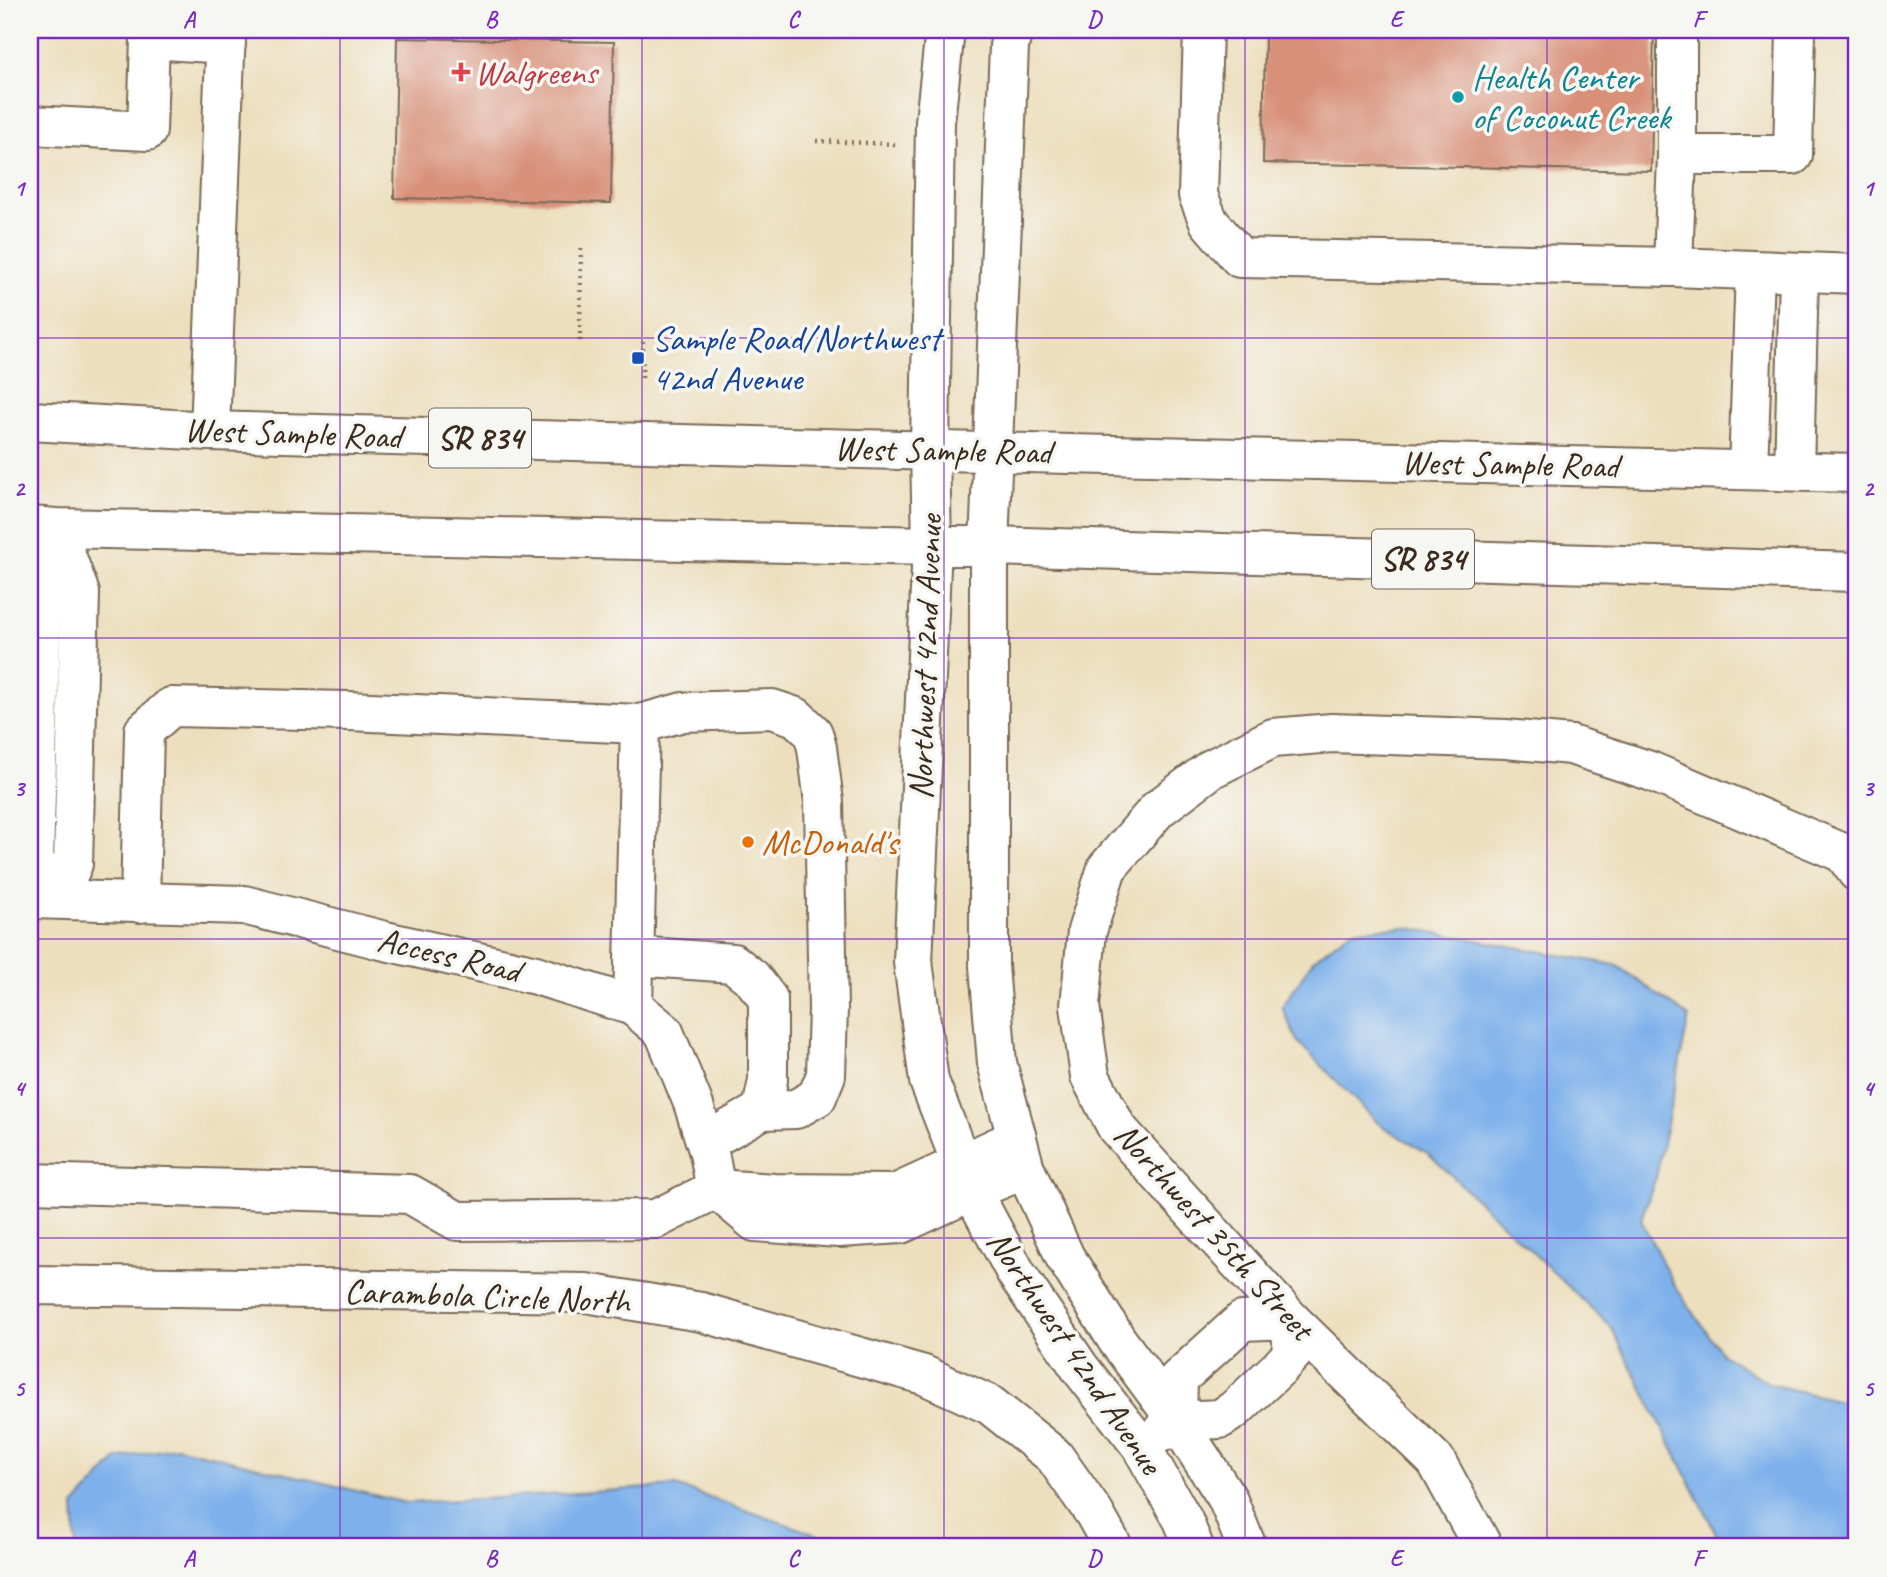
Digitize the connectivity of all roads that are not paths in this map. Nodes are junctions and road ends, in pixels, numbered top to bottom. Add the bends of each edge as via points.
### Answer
1 (945, 30) edge
2 (1013, 30) edge
3 (1203, 30) edge
4 (1677, 30) edge
5 (1796, 30) edge
6 (226, 37) edge
7 (30, 125) edge
8 (1676, 155) junction
9 (1673, 267) junction
10 (1755, 271) junction
11 (1799, 273) junction
12 (1857, 274) edge
13 (30, 421) edge
14 (210, 431) junction
15 (930, 450) junction
16 (994, 451) junction
17 (1748, 470) junction
18 (1794, 471) junction
19 (1857, 473) edge
20 (43, 527) edge
21 (932, 546) junction
22 (989, 546) junction
23 (1857, 572) edge
24 (640, 724) junction
25 (1852, 859) edge
26 (44, 899) edge
27 (140, 903) junction
28 (634, 956) junction
29 (633, 1006) junction
30 (762, 1110) junction
31 (706, 1142) junction
32 (1021, 1153) junction
33 (966, 1177) junction
34 (30, 1183) edge
35 (716, 1189) junction
36 (30, 1285) edge
37 (1290, 1319) junction
38 (1177, 1421) junction
39 (1141, 1446) junction
40 (1113, 1547) edge
41 (1194, 1547) edge
42 (1247, 1547) edge
43 (1483, 1547) edge

1 - 15 street, Northwest 42nd Avenue via 935,122
2 - 16 street, Northwest 42nd Avenue
3 - 9 street via 1198,195 1209,222 1240,258
4 - 8 street
5 - 8 street via 1793,155
6 - 7 street via 150,39 147,131
6 - 14 street
8 - 9 street
9 - 10 street
10 - 11 street
10 - 17 street
11 - 12 street
11 - 18 street
13 - 14 street, West Sample Road / SR 834
14 - 15 street, West Sample Road / SR 834
15 - 16 street, West Sample Road / SR 834
15 - 21 street, Northwest 42nd Avenue
16 - 17 street, West Sample Road / SR 834
16 - 22 street, Northwest 42nd Avenue
17 - 18 street, West Sample Road / SR 834
18 - 19 street, West Sample Road / SR 834
20 - 21 street, SR 834
20 - 26 street, Access Road via 80,593 73,864
21 - 22 street, SR 834
21 - 33 street, Northwest 42nd Avenue via 914,962 929,1081
22 - 23 street, SR 834
22 - 32 street, Northwest 42nd Avenue via 989,966 997,1063
24 - 27 street via 171,707 144,731
24 - 28 street
24 - 30 street via 683,712 772,709 796,717 813,733 824,802 826,1075 817,1097 796,1109
25 - 37 street, Northwest 35th Street via 1650,771 1571,745 1506,739 1332,733 1273,738 1211,769 1158,809 1107,868 1087,931 1080,1006 1090,1076 1117,1128
26 - 27 street, Access Road
27 - 29 street, Access Road via 244,905 536,975
28 - 29 street
28 - 30 street via 733,964 752,978 768,999 768,1080
29 - 31 street, Access Road via 664,1032
30 - 31 street
31 - 35 street, Access Road
32 - 33 street
32 - 38 street, Northwest 42nd Avenue via 1065,1257 1117,1340
33 - 35 street via 901,1224 839,1228 755,1222
33 - 39 street, Northwest 42nd Avenue via 1016,1273 1080,1368
34 - 35 street via 410,1194 457,1221 656,1219
36 - 40 street, Carambola Circle North via 586,1293 701,1312 924,1375 990,1405 1054,1456
37 - 38 street via 1293,1353 1234,1410 1220,1419
37 - 38 street via 1242,1321 1178,1379
37 - 43 street, Northwest 35th Street via 1436,1461
38 - 39 street
38 - 42 street, Northwest 42nd Avenue via 1227,1498
39 - 41 street, Northwest 42nd Avenue

